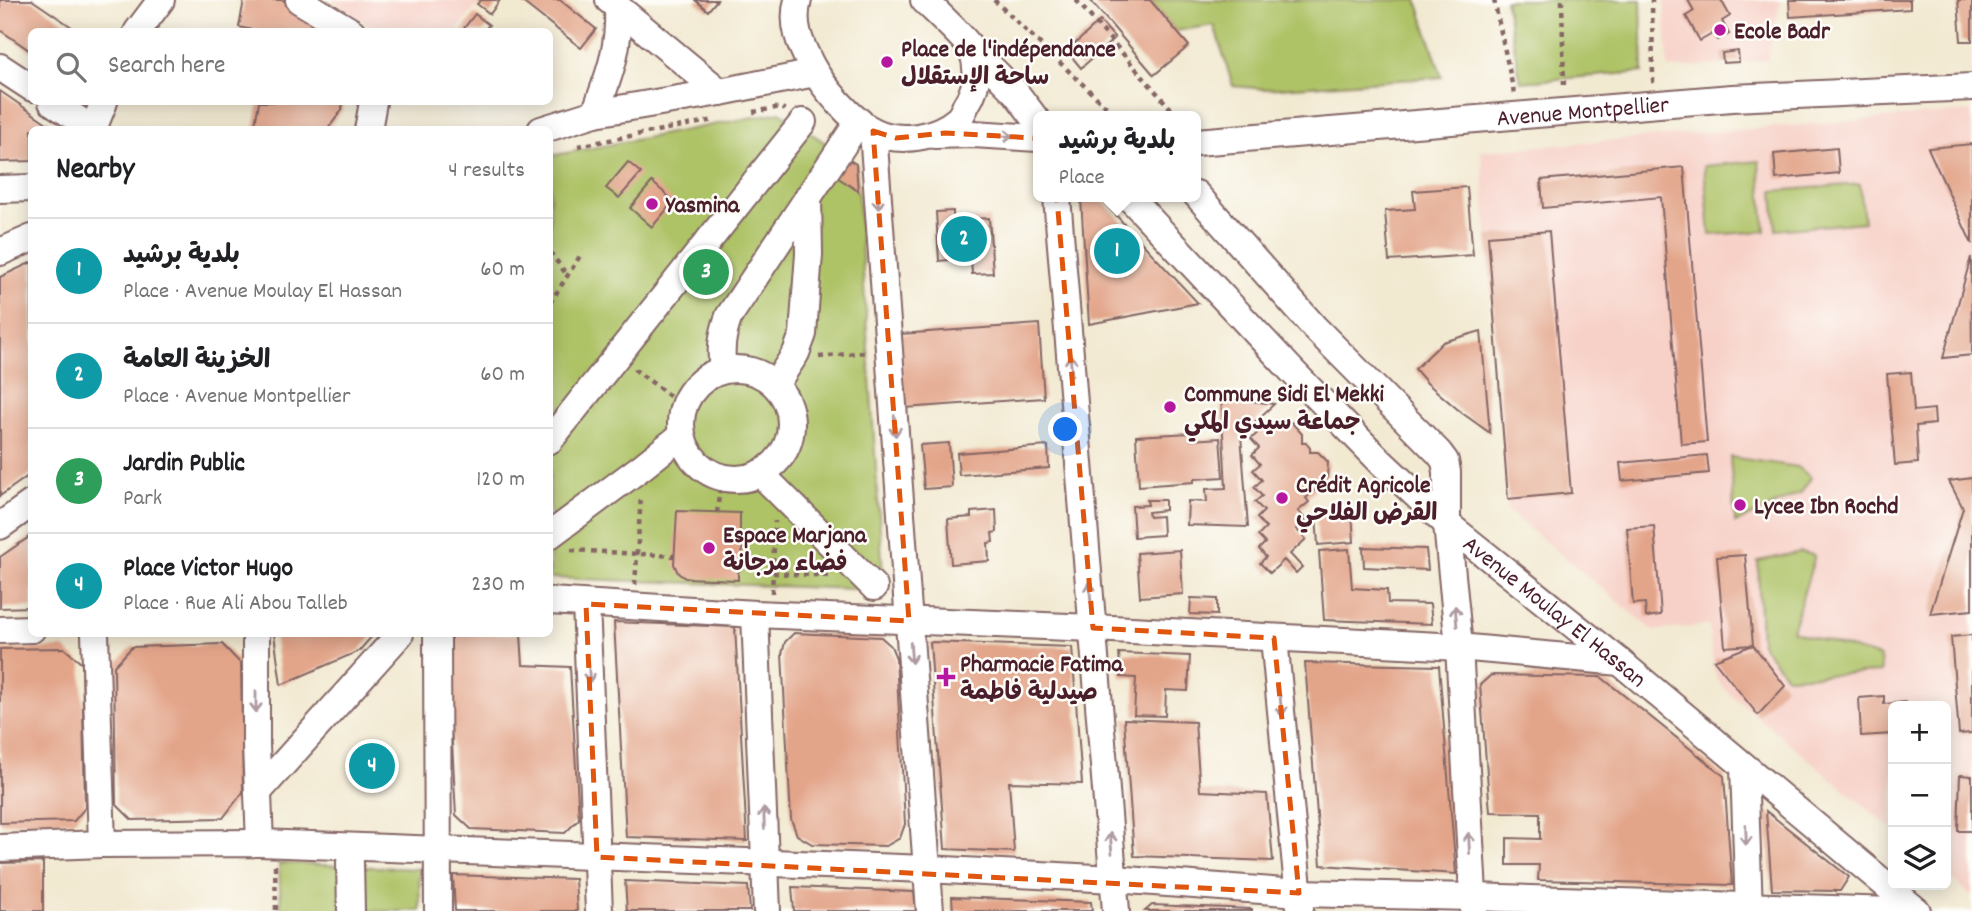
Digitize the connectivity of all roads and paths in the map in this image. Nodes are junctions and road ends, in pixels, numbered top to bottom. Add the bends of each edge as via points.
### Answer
1 (162, 0) edge
2 (299, 0) edge
3 (924, 0) edge
4 (994, 0) edge
5 (1076, 0) edge
6 (1494, 0) edge
7 (1562, 0) edge
8 (1652, 0) edge
9 (797, 1) edge
10 (613, 4) edge
11 (140, 28) edge
12 (345, 28) edge
13 (971, 48) junction
14 (0, 67) edge
15 (815, 73) junction
16 (1641, 82) dead end
17 (28, 85) edge
18 (1972, 87) edge
19 (1577, 88) dead end
20 (1564, 89) junction
21 (1551, 90) dead end
22 (720, 92) junction
23 (1526, 92) dead end
24 (57, 105) edge
25 (103, 105) edge
26 (372, 105) edge
27 (1111, 111) edge
28 (1173, 111) edge
29 (595, 113) junction
30 (1033, 115) edge
31 (803, 122) dead end
32 (88, 126) edge
33 (94, 126) edge
34 (369, 126) edge
35 (553, 126) edge
36 (866, 126) junction
37 (918, 137) junction
38 (1033, 138) edge
39 (1201, 142) edge
40 (28, 188) edge
41 (0, 189) edge
42 (808, 197) junction
43 (1201, 200) edge
44 (1057, 202) edge
45 (1134, 202) edge
46 (28, 240) edge
47 (0, 252) edge
48 (553, 256) edge
49 (580, 256) dead end
50 (567, 275) junction
51 (553, 298) edge
52 (864, 352) dead end
53 (616, 356) junction
54 (792, 359) junction
55 (723, 370) junction
56 (775, 384) junction
57 (683, 406) junction
58 (682, 435) junction
59 (553, 436) edge
60 (643, 466) junction
61 (721, 478) junction
62 (768, 481) junction
63 (28, 506) edge
64 (717, 513) dead end
65 (1447, 524) junction
66 (0, 526) edge
67 (556, 542) edge
68 (637, 553) junction
69 (675, 556) dead end
70 (846, 559) junction
71 (742, 561) dead end
72 (773, 562) junction
73 (773, 573) junction
74 (874, 587) dead end
75 (553, 601) edge
76 (586, 604) junction
77 (634, 607) junction
78 (763, 615) junction
79 (909, 621) junction
80 (1093, 628) junction
81 (28, 629) edge
82 (0, 630) edge
83 (95, 637) edge
84 (256, 637) edge
85 (397, 637) edge
86 (437, 637) edge
87 (1274, 638) junction
88 (1459, 647) junction
89 (1620, 662) junction
90 (1744, 767) junction
91 (258, 792) junction
92 (102, 844) junction
93 (0, 848) edge
94 (438, 849) junction
95 (267, 851) junction
96 (597, 857) junction
97 (350, 862) dead end
98 (765, 862) junction
99 (926, 869) junction
100 (1114, 880) junction
101 (1300, 902) edge
102 (1473, 904) edge
103 (1749, 909) edge
104 (276, 911) edge
105 (351, 911) edge
106 (438, 911) edge
107 (599, 911) edge
108 (767, 911) edge
109 (930, 911) edge
110 (1116, 911) edge
111 (1892, 911) edge
112 (1917, 911) edge

1 - 11 street
2 - 12 street
3 - 13 street
4 - 27 path
5 - 28 path
6 - 23 path via 1513,93
7 - 20 path
8 - 16 path via 1653,81
9 - 15 street via 797,36
10 - 22 street
10 - 29 street via 619,30
13 - 30 street
13 - 37 street via 978,73 959,118
14 - 17 street
15 - 22 street
15 - 36 street via 829,93
18 - 39 street, Avenue Montpellier via 1732,97
19 - 20 path
20 - 21 path
22 - 29 street
24 - 32 street
25 - 33 street
26 - 34 street
29 - 35 street
31 - 53 street
36 - 37 street via 897,138
36 - 42 street
36 -> 79 street
37 -> 38 street via 945,133
40 - 41 street
42 - 54 street via 803,334
42 - 55 street via 729,316 722,341
43 - 65 street via 1314,327 1439,453 1447,472
80 -> 44 street
45 - 65 street, Avenue Moulay El Hassan via 1294,373
46 - 47 street
48 - 50 path
49 - 50 path
50 - 51 path
52 - 54 path
53 - 57 path
53 - 59 street
54 - 56 street
55 - 56 street via 751,370
55 - 57 street via 699,383
56 - 62 street via 791,420 786,445 771,466
57 - 58 street
58 - 60 street
58 - 61 street via 694,460
60 - 67 street
60 - 68 path
61 - 62 street
61 - 64 path
62 - 70 street
62 - 72 path
63 - 66 street
88 -> 65 street
65 - 89 street, Avenue Moulay El Hassan
67 - 68 path
68 - 69 path
68 - 77 path
70 - 73 path via 830,576
70 - 74 street
71 - 72 path
72 - 73 path
73 - 78 path
75 - 76 street
76 - 77 street
76 -> 96 street
77 - 78 street
78 - 79 street
98 -> 78 street
79 - 80 street
79 -> 99 street
80 - 87 street
100 -> 80 street
81 - 82 street
83 - 92 street
84 -> 91 street
85 - 91 street
86 - 94 street
87 - 88 street
87 -> 101 street
88 - 89 street
102 -> 88 street
89 - 90 street, Avenue Moulay El Hassan
90 -> 103 street
90 - 112 street, Avenue Moulay El Hassan
91 - 95 street
92 - 93 street
92 - 95 street
94 - 95 street
94 - 96 street
94 - 106 street
95 - 104 path
96 - 98 street
96 - 107 street
97 - 105 street
98 - 99 street
98 - 108 street
99 - 100 street
99 - 109 street
100 - 101 street
100 - 110 street
101 - 102 street
102 - 103 street
103 - 111 street

